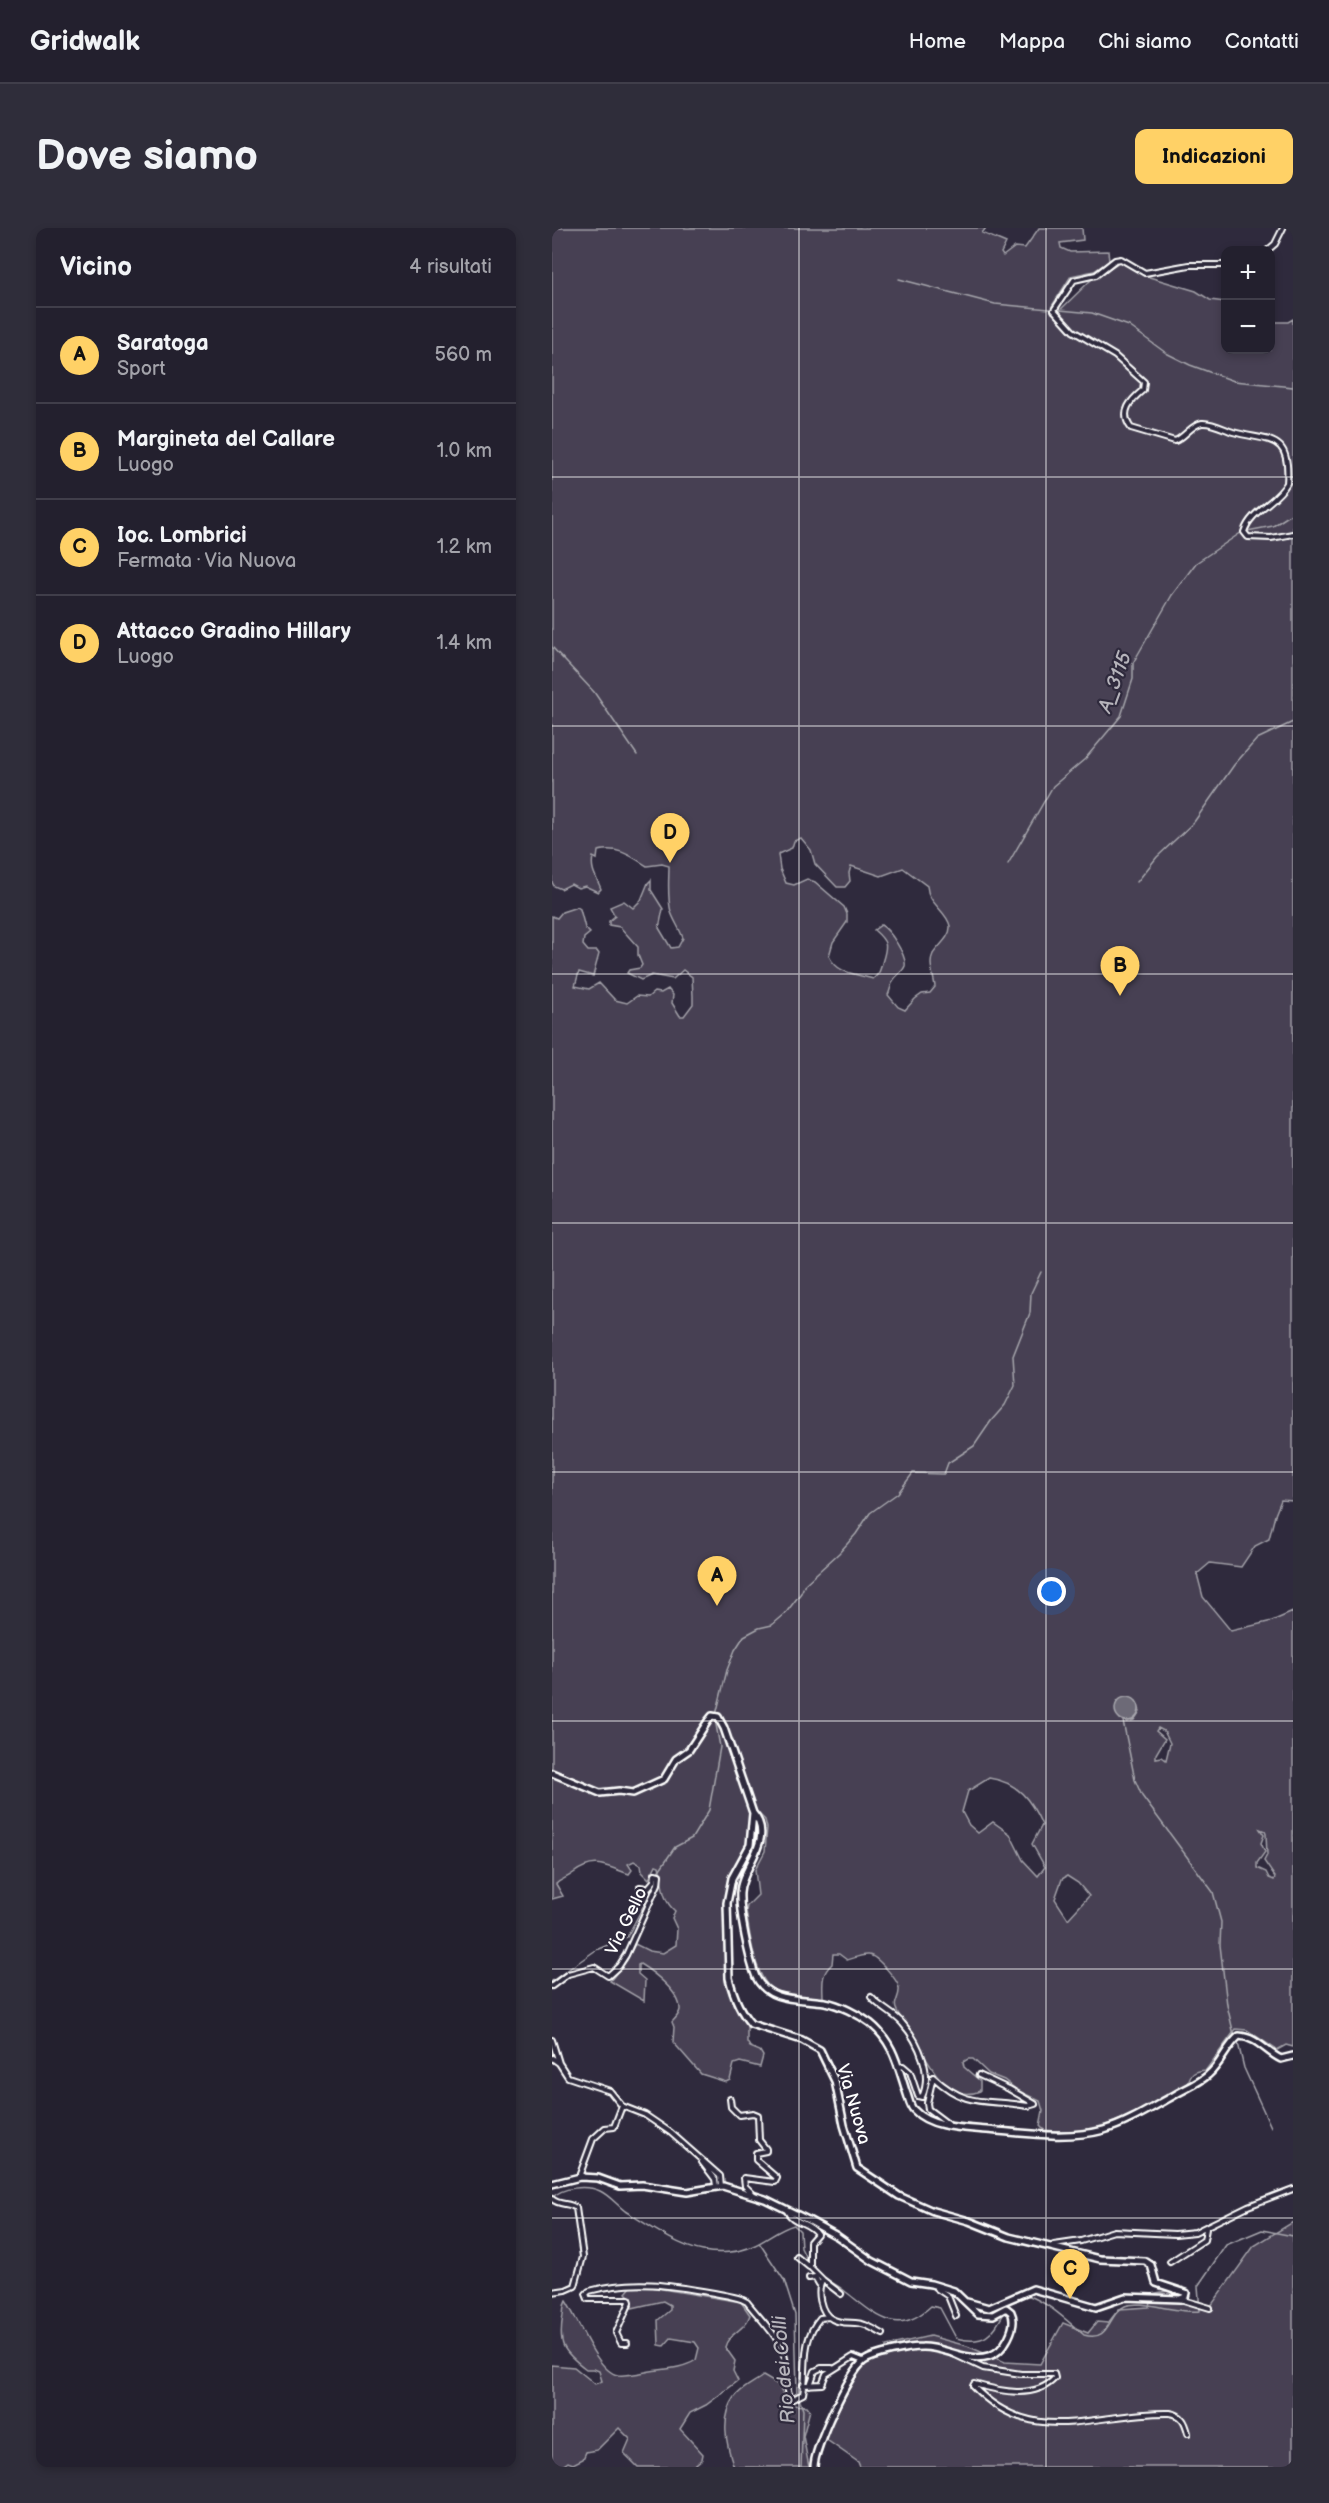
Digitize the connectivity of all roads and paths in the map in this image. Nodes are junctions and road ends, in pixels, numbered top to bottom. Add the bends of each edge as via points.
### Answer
1 (1282, 228) edge
2 (1273, 246) edge
3 (1221, 265) edge
4 (1293, 534) edge
5 (552, 1773) edge
6 (753, 1813) junction
7 (640, 1887) dead end
8 (552, 1986) edge
9 (871, 1997) dead end
10 (552, 2040) edge
11 (1293, 2056) edge
12 (552, 2058) edge
13 (559, 2063) junction
14 (899, 2067) junction
15 (979, 2075) dead end
16 (730, 2099) dead end
17 (622, 2106) junction
18 (952, 2127) junction
19 (585, 2177) junction
20 (552, 2184) edge
21 (719, 2186) junction
22 (1293, 2189) edge
23 (755, 2196) junction
24 (553, 2200) edge
25 (787, 2211) junction
26 (1206, 2229) junction
27 (1053, 2248) junction
28 (797, 2257) dead end
29 (1170, 2262) dead end
30 (810, 2267) junction
31 (809, 2278) dead end
32 (823, 2280) junction
33 (931, 2284) junction
34 (819, 2286) junction
35 (552, 2292) edge
36 (841, 2294) dead end
37 (1180, 2300) junction
38 (967, 2302) junction
39 (1210, 2308) dead end
40 (957, 2316) dead end
41 (829, 2317) junction
42 (883, 2334) dead end
43 (627, 2343) dead end
44 (950, 2353) junction
45 (863, 2361) junction
46 (833, 2368) junction
47 (803, 2385) junction
48 (810, 2385) junction
49 (1188, 2433) dead end
50 (814, 2467) edge

1 - 2 street
3 - 4 street via 1189,265 1145,273 1125,260 1115,260 1096,275 1074,280 1054,310 1073,331 1115,356 1144,382 1143,390 1126,411 1131,428 1175,441 1193,427 1209,423 1280,444 1287,483 1244,532 1248,537 1271,538
5 - 6 street via 600,1793 633,1793 664,1779 715,1717 724,1728
6 - 14 street via 760,1829 759,1844 740,1894 756,1976 766,1990 778,1996 824,2002 870,2023 886,2039
6 - 27 street, Via Nuova via 750,1845 732,1878 727,1903 729,1978 745,2018 759,2028 820,2050 835,2081 854,2161 864,2174 933,2211
7 - 8 street, Via Gello via 648,1888 658,1874 656,1889 619,1966 608,1976 594,1967 579,1970
9 - 14 street via 902,2022 919,2051 926,2074 922,2097 918,2096 910,2072
10 - 13 street
11 - 18 street via 1281,2059 1259,2043 1239,2036 1207,2076 1105,2130 1064,2135
12 - 13 street
13 - 17 street via 568,2077 610,2091
14 - 18 street via 913,2110 926,2119
15 - 18 street via 1035,2104 968,2099 946,2090 933,2077 928,2109
16 - 23 street via 731,2107 739,2115 758,2115 759,2140 766,2151 756,2153 756,2160 777,2178 775,2182 744,2178 745,2186
17 - 19 street via 614,2127 602,2129 593,2139 580,2174
17 - 21 street via 645,2115 670,2132 702,2160
19 - 20 street
19 - 21 street via 620,2186 687,2192
21 - 23 street
22 - 26 street via 1248,2206
23 - 25 street
24 - 35 street via 576,2208 583,2257 574,2286
25 - 30 street via 817,2234 810,2242
25 - 33 street via 911,2281
26 - 27 street via 1175,2234 1114,2231
26 - 29 street via 1204,2240
27 - 37 street, Via Nuova via 1100,2259 1145,2261 1151,2265 1156,2283 1186,2293
28 - 30 street
30 - 32 street
31 - 34 street via 815,2277
32 - 34 street
32 - 36 street
33 - 38 street via 954,2291
33 - 40 street via 948,2296
34 - 41 street via 818,2294
37 - 38 street via 1125,2297 1096,2307 1034,2289 989,2308
37 - 39 street
38 - 44 street via 982,2315 1009,2310 1013,2326 999,2350 989,2356
41 - 42 street via 866,2325
41 - 47 street via 820,2318 808,2338
43 - 47 street via 621,2343 616,2333 629,2299 588,2299 589,2290 644,2283 736,2297 747,2302 781,2346 786,2359 786,2390 791,2400 803,2394
44 - 45 street via 923,2346
44 - 49 street via 983,2368 1053,2374 1055,2378 1049,2384 1030,2391 974,2384 989,2399 1021,2419 1054,2424 1170,2413 1184,2420
45 - 46 street via 853,2357
45 - 50 street via 820,2441
46 - 48 street via 822,2384
46 - 48 street via 815,2371
47 - 48 street

